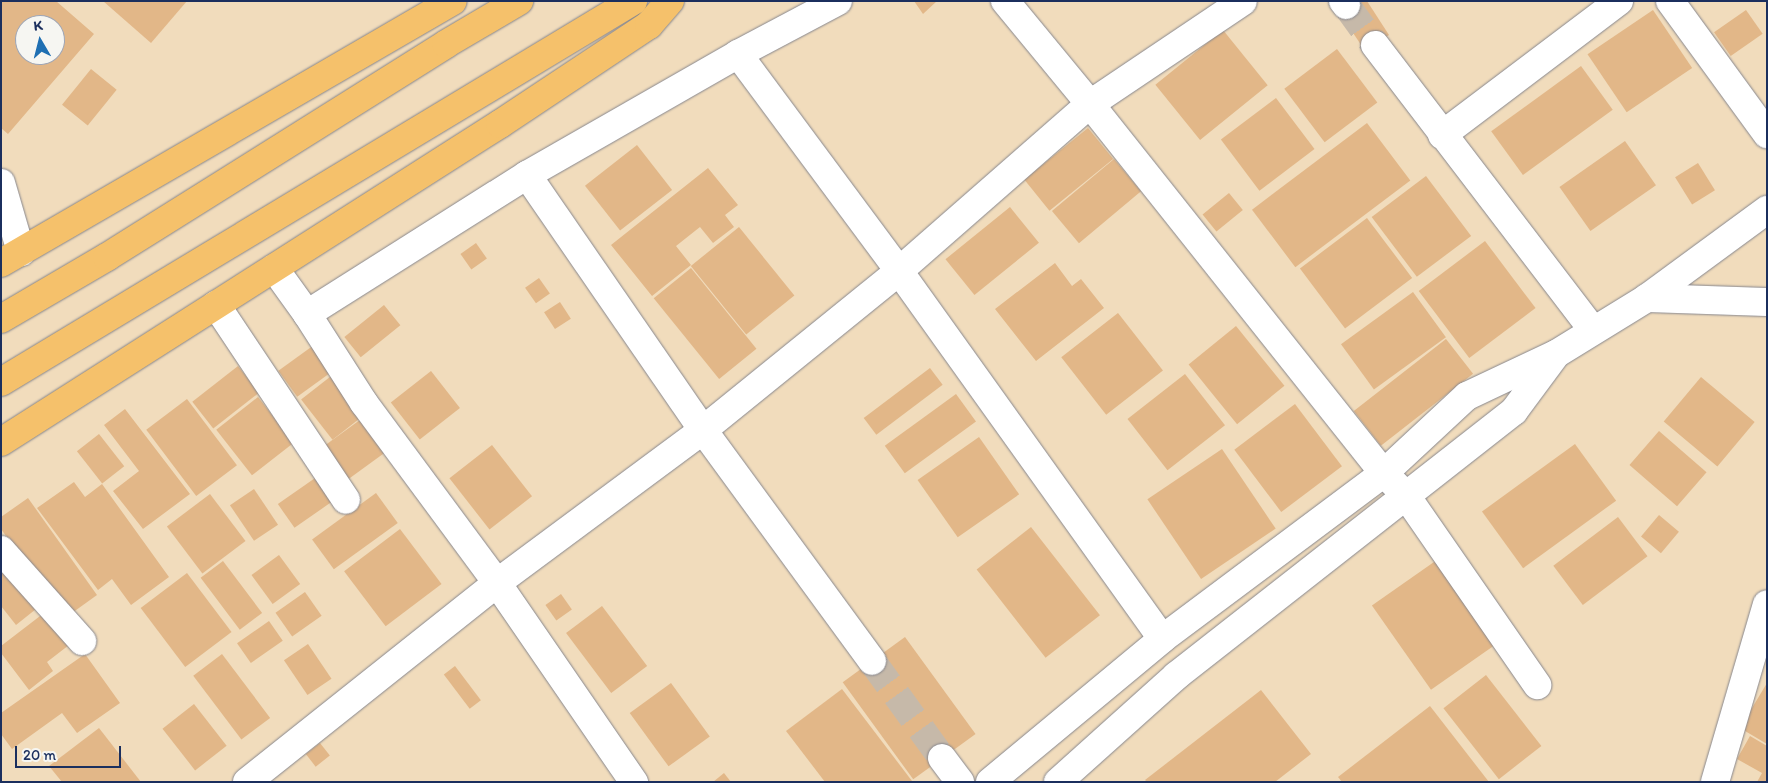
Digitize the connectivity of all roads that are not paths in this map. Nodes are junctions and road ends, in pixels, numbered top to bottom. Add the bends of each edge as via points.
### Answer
1 (453, 1) edge
2 (519, 1) edge
3 (633, 1) edge
4 (670, 1) edge
5 (838, 1) edge
6 (1005, 1) edge
7 (1243, 1) edge
8 (1619, 1) edge
9 (1670, 1) edge
10 (1374, 45) tunnel mouth
11 (738, 54) junction
12 (1090, 104) junction
13 (1767, 134) edge
14 (1442, 135) junction
15 (527, 175) junction
16 (1, 183) edge
17 (1767, 210) edge
18 (11, 257) edge
19 (274, 268) junction
20 (899, 271) junction
21 (1647, 298) junction
22 (1767, 302) edge
23 (216, 305) junction
24 (307, 314) junction
25 (1, 319) edge
26 (1594, 330) junction
27 (1556, 354) junction
28 (1, 382) edge
29 (703, 430) junction
30 (1, 442) edge
31 (1384, 473) junction
32 (1407, 497) junction
33 (346, 500) dead end
34 (1, 550) edge
35 (498, 583) junction
36 (1767, 604) edge
37 (1162, 639) junction
38 (82, 641) dead end
39 (872, 661) tunnel mouth
40 (1537, 686) dead end
41 (942, 758) tunnel mouth
42 (247, 782) edge
43 (634, 782) edge
44 (960, 782) edge
45 (990, 782) edge
46 (1058, 782) edge
47 (1715, 782) edge

1 - 18 highway
2 - 25 highway via 107,257
3 - 28 highway
4 - 19 highway via 649,25
5 - 11 street
6 - 12 street
7 - 12 street
8 - 14 street
9 - 13 street
10 - 14 street
11 - 15 street
11 - 20 street
12 - 20 street
12 - 31 street
14 - 26 street
15 - 24 street
15 - 29 street
16 - 18 street
17 - 21 street
19 - 23 highway
19 - 24 street
20 - 29 street
20 - 37 street
21 - 22 street
21 - 26 street
23 - 30 highway
23 - 33 street
24 - 35 street via 364,403
26 - 27 street
27 - 31 street via 1468,396
27 - 32 street via 1514,411
29 - 35 street
29 - 39 street
31 - 32 street
31 - 37 street
32 - 40 street
32 - 46 street via 1176,676
34 - 38 street
35 - 42 street
35 - 43 street
36 - 47 street
37 - 45 street
41 - 44 street

